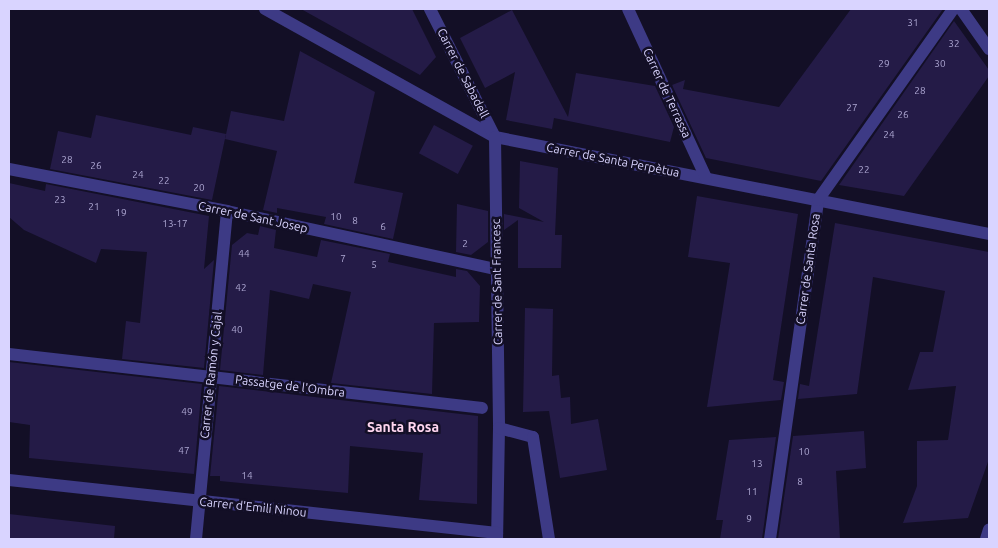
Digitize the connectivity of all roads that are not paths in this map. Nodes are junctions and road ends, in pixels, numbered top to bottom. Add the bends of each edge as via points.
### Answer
1 (265, 9) edge
2 (430, 9) edge
3 (628, 9) edge
4 (953, 9) edge
5 (961, 9) edge
6 (989, 49) edge
7 (496, 137) junction
8 (9, 169) edge
9 (706, 178) junction
10 (818, 200) junction
11 (227, 211) junction
12 (989, 234) edge
13 (496, 269) junction
14 (9, 354) edge
15 (211, 377) junction
16 (482, 408) dead end
17 (499, 428) junction
18 (9, 480) edge
19 (199, 501) junction
20 (989, 529) edge
21 (497, 536) edge
22 (196, 539) edge
23 (550, 539) edge
24 (770, 539) edge
25 (986, 539) edge

1 - 7 street, Carrer de Santa Perpètua
2 - 7 street, Carrer de Sabadell
3 - 9 street, Carrer de Terrassa
4 - 10 street, Carrer de Santa Rosa
5 - 6 street
7 - 9 street, Carrer de Santa Perpètua
7 - 13 street, Carrer de Sant Francesc
8 - 11 street, Carrer de Sant Josep
9 - 10 street, Carrer de Santa Perpètua
10 - 12 street, Carrer de Santa Perpètua
10 - 24 street, Carrer de Santa Rosa
11 - 13 street, Carrer de Sant Josep
11 - 15 street, Carrer de Ramón y Cajal
13 - 17 street, Carrer de Sant Francesc
14 - 15 street, Passatge de l'Ombra
15 - 16 street, Passatge de l'Ombra
15 - 19 street, Carrer de Ramón y Cajal
17 - 21 street, Carrer de Sant Francesc
17 - 23 street via 533,437
18 - 19 street, Carrer d'Emili Ninou
19 - 21 street, Carrer d'Emili Ninou
19 - 22 street, Carrer de Ramón y Cajal
20 - 25 street

